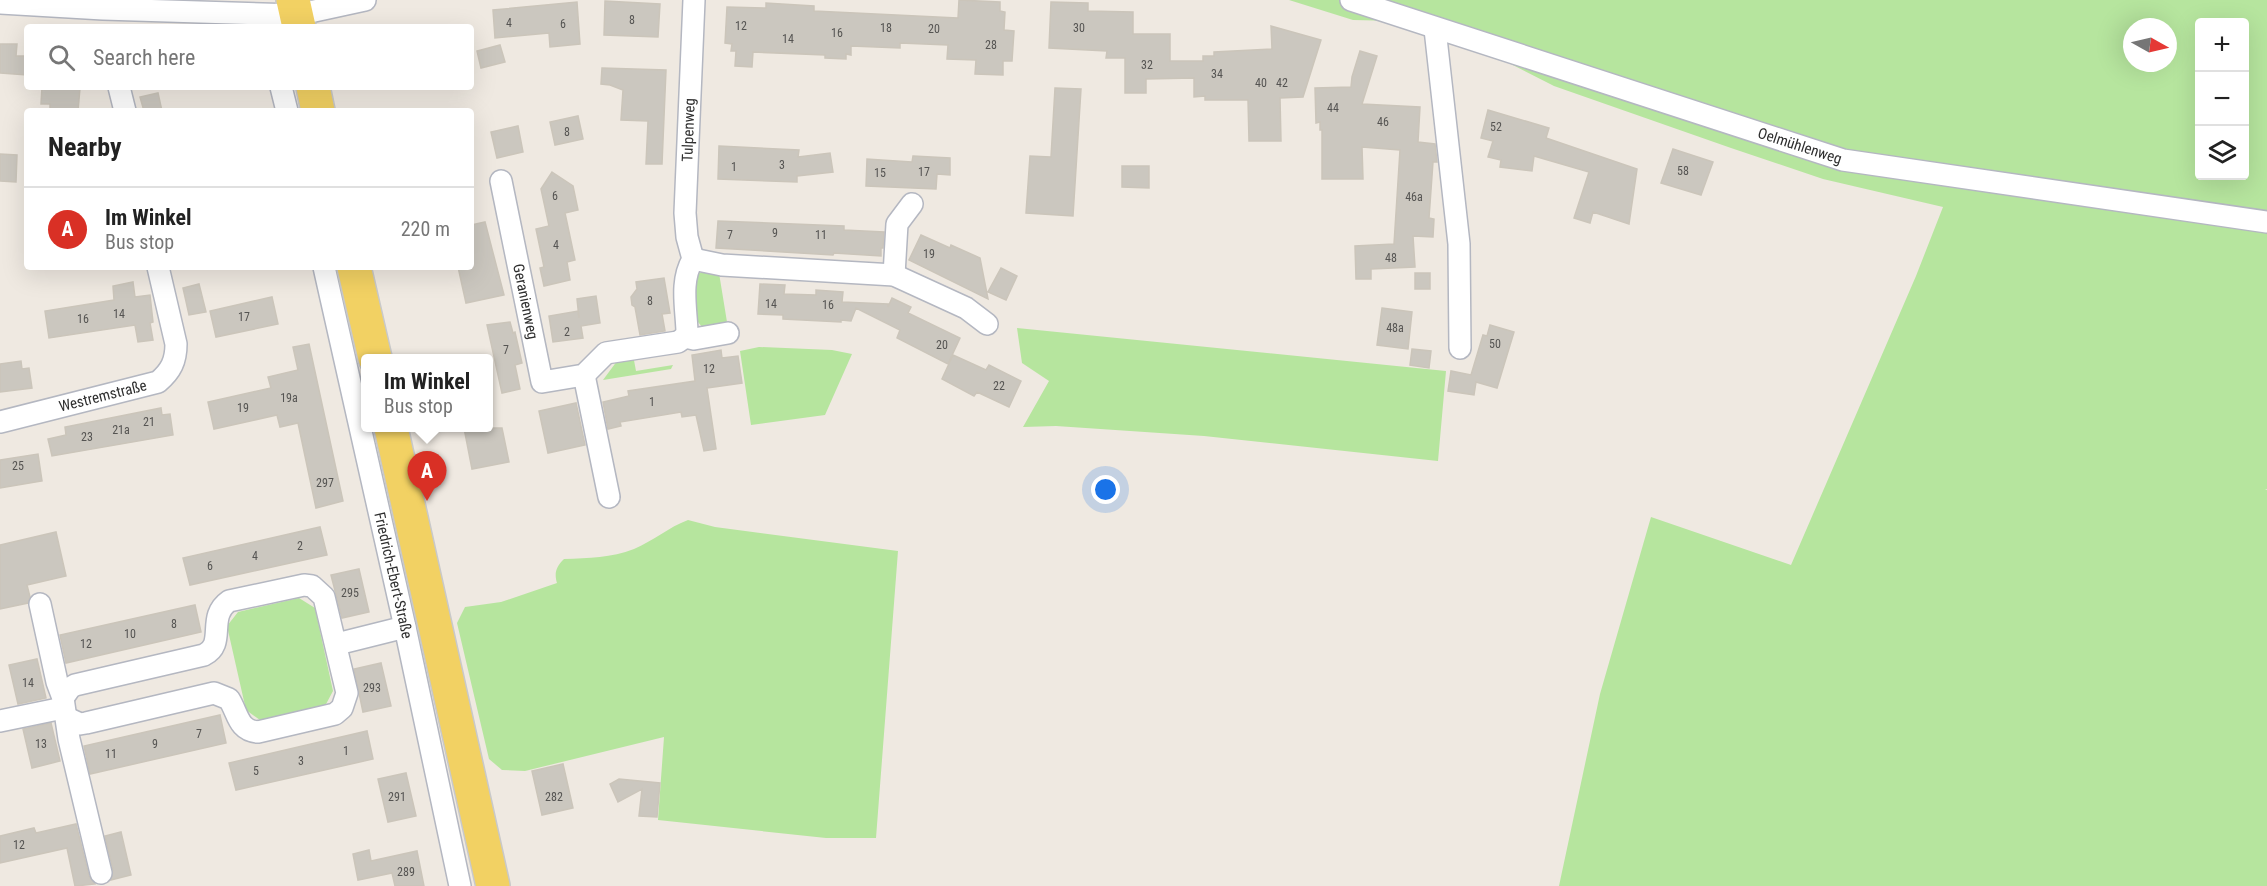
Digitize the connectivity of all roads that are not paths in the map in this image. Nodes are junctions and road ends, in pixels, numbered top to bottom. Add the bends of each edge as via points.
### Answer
1 (365, 0) edge
2 (694, 0) edge
3 (1351, 0) edge
4 (0, 3) edge
5 (285, 17) edge
6 (105, 18) edge
7 (1435, 28) junction
8 (121, 90) edge
9 (282, 90) edge
10 (314, 90) edge
11 (124, 108) edge
12 (286, 108) edge
13 (317, 108) edge
14 (501, 181) dead end
15 (912, 204) dead end
16 (2267, 222) edge
17 (693, 259) junction
18 (159, 270) edge
19 (325, 270) edge
20 (355, 270) edge
21 (894, 275) junction
22 (987, 324) dead end
23 (728, 333) dead end
24 (682, 340) junction
25 (1460, 348) dead end
26 (374, 354) edge
27 (584, 375) junction
28 (0, 422) edge
29 (361, 431) edge
30 (361, 432) edge
31 (392, 432) edge
32 (609, 497) dead end
33 (40, 604) dead end
34 (405, 627) junction
35 (337, 644) junction
36 (65, 708) junction
37 (0, 721) edge
38 (101, 873) dead end
39 (460, 886) edge
40 (494, 886) edge

1 - 5 street
2 - 17 street, Tulpenweg via 686,213
3 - 7 street, Oelmühlenweg
4 - 6 street
5 - 6 street
7 - 16 street, Oelmühlenweg via 1843,160
7 - 25 street via 1459,244
8 - 11 street
9 - 12 street
10 - 13 main road
14 - 27 street, Geranienweg via 542,382
15 - 21 street via 897,224
17 - 21 street via 722,266
17 - 24 street, Tulpenweg via 684,283 687,331
18 - 28 street, Westremstraße via 176,344 176,354 166,375 158,382
19 - 29 street, Friedrich-Ebert-Straße
20 - 26 main road
21 - 22 street via 966,308
23 - 24 street
24 - 27 street via 606,353
27 - 32 street
30 - 34 street, Friedrich-Ebert-Straße
31 - 40 main road, Friedrich-Ebert-Straße
33 - 36 street
34 - 35 street
34 - 39 street, Friedrich-Ebert-Straße
35 - 36 street via 324,597 312,586 229,601 216,620 216,643 204,655 75,685 70,688
35 - 36 street via 347,693 342,708 335,714 258,732 240,724 229,699 214,693 80,724
36 - 37 street
36 - 38 street

